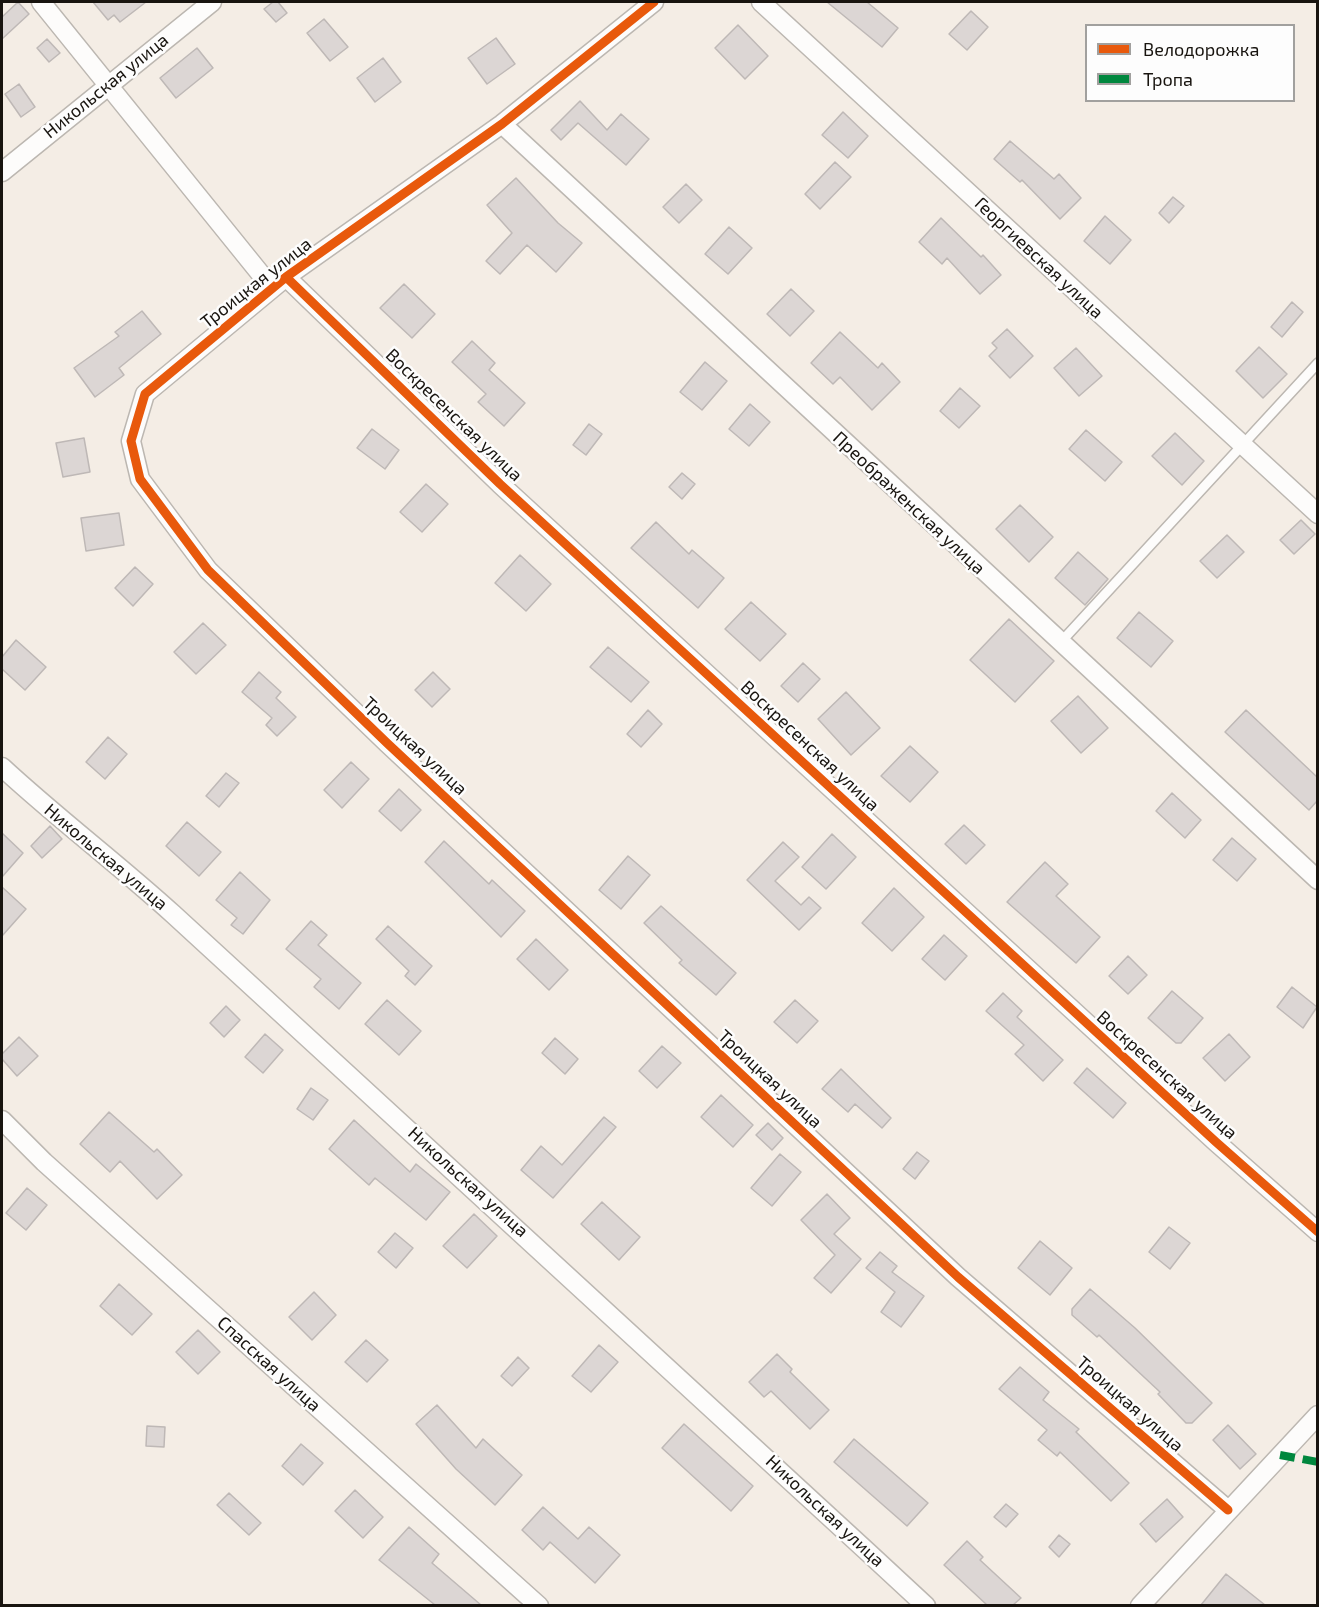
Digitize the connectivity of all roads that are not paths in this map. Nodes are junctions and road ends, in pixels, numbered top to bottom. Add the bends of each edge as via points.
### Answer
1 (41, 2) edge
2 (212, 2) edge
3 (654, 2) edge
4 (761, 2) edge
5 (107, 84) junction
6 (502, 124) junction
7 (2, 172) edge
8 (279, 282) junction
9 (1317, 363) edge
10 (1242, 444) junction
11 (1317, 514) edge
12 (1060, 643) junction
13 (2, 767) edge
14 (1317, 880) edge
15 (2, 1120) edge
16 (1317, 1232) edge
17 (1317, 1415) edge
18 (1228, 1510) junction
19 (539, 1605) edge
20 (926, 1605) edge
21 (1140, 1605) edge

1 - 5 street, Воскресенская улица
2 - 5 street, Никольская улица
3 - 6 street, Троицкая улица
4 - 10 street, Георгиевская улица
5 - 7 street, Никольская улица
5 - 8 street, Воскресенская улица
6 - 8 street, Троицкая улица
6 - 12 street, Преображенская улица
8 - 16 street, Воскресенская улица
8 - 18 street, Троицкая улица via 145,394 131,441 140,479 182,539 208,570 387,743 958,1277
9 - 10 lane
10 - 11 street, Георгиевская улица
10 - 12 lane
12 - 14 street, Преображенская улица
13 - 20 street, Никольская улица via 155,897
15 - 19 street, Спасская улица via 44,1162
17 - 18 street
18 - 21 street

